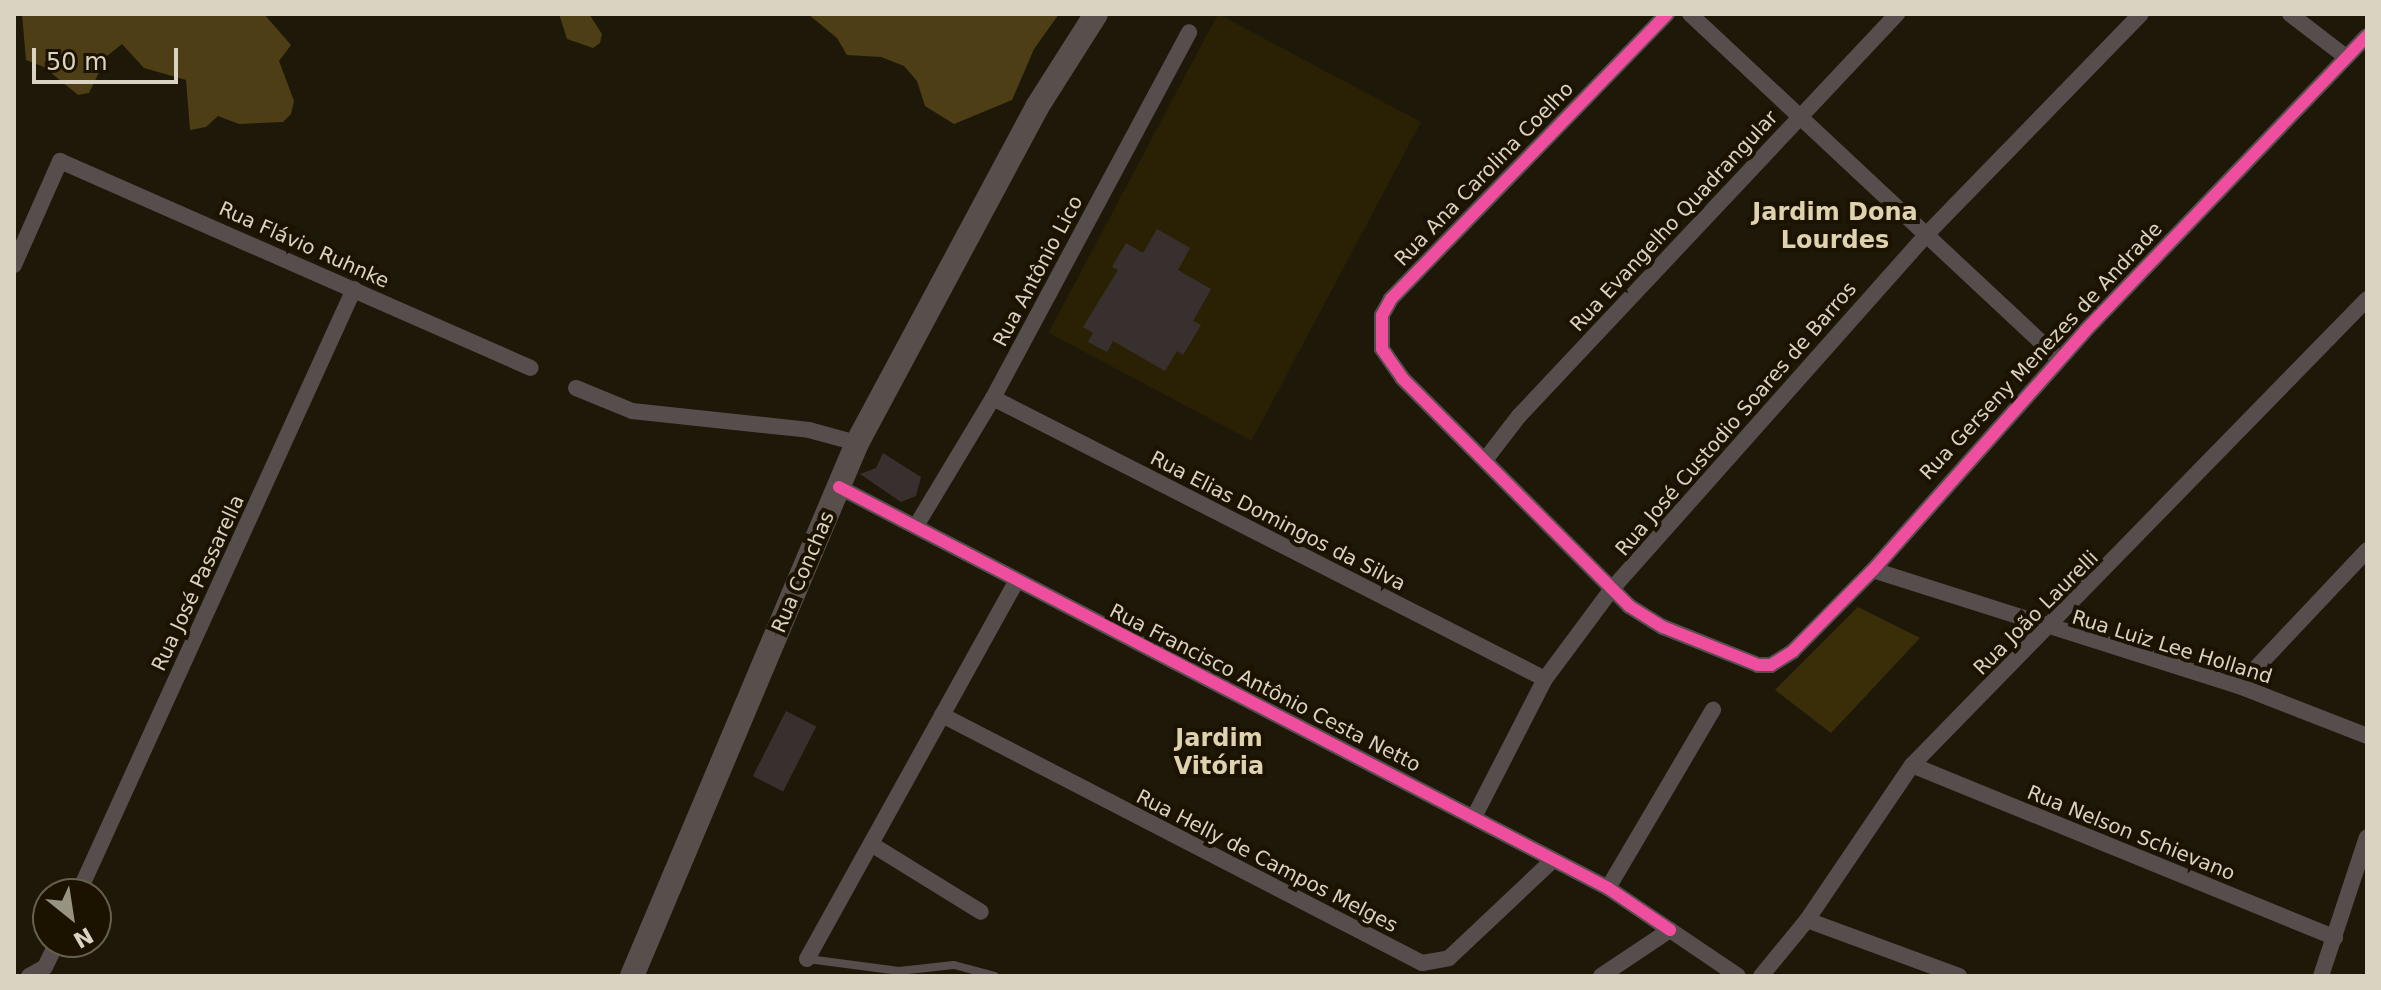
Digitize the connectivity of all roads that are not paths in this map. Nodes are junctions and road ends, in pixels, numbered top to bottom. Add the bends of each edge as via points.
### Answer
1 (1096, 14) edge
2 (1667, 14) edge
3 (1690, 14) edge
4 (1897, 14) edge
5 (2141, 14) edge
6 (2290, 14) edge
7 (1189, 32) dead end
8 (2367, 36) edge
9 (2346, 57) junction
10 (1800, 117) junction
11 (1926, 235) junction
12 (14, 265) edge
13 (354, 289) junction
14 (2367, 299) edge
15 (2059, 359) junction
16 (531, 368) dead end
17 (576, 388) dead end
18 (993, 398) junction
19 (857, 443) junction
20 (1485, 460) junction
21 (839, 487) junction
22 (916, 526) junction
23 (2367, 550) edge
24 (1873, 570) junction
25 (1015, 583) junction
26 (1611, 590) junction
27 (2049, 630) junction
28 (1545, 679) junction
29 (2239, 686) junction
30 (1713, 710) dead end
31 (942, 715) junction
32 (2367, 736) edge
33 (1912, 765) junction
34 (1474, 817) junction
35 (2367, 837) edge
36 (871, 844) junction
37 (1553, 860) junction
38 (85, 878) edge
39 (1608, 888) junction
40 (981, 912) dead end
41 (1807, 920) junction
42 (1670, 930) junction
43 (2335, 938) junction
44 (49, 958) edge
45 (807, 959) joint
46 (29, 976) edge
47 (632, 976) edge
48 (995, 976) edge
49 (1601, 976) edge
50 (1738, 976) edge
51 (1761, 976) edge
52 (1959, 976) edge
53 (2321, 976) edge

1 - 19 main road, Rua Conchas via 1037,107
2 - 20 street, Rua Ana Carolina Coelho via 1391,299 1382,315 1382,349 1402,378
3 - 10 street
4 - 10 street, Rua Evangelho Quadrangular
5 - 11 street, Rua José Custodio Soares de Barros
6 - 9 street
7 - 18 street, Rua Antônio Lico
8 - 9 street, Rua Gerseny Menezes de Andrade
9 - 15 street, Rua Gerseny Menezes de Andrade
10 - 11 street
10 - 20 street, Rua Evangelho Quadrangular via 1519,416
11 - 15 street
11 - 26 street, Rua José Custodio Soares de Barros
12 - 13 street, Rua Flávio Ruhnke via 60,161
13 - 16 street, Rua Flávio Ruhnke
13 - 38 street, Rua José Passarella
14 - 27 street, Rua João Laurelli
15 - 24 street, Rua Gerseny Menezes de Andrade
17 - 19 street via 632,411 809,430
18 - 22 street, Rua Antônio Lico
18 - 28 street, Rua Elias Domingos da Silva
19 - 21 main road, Rua Conchas
20 - 26 street, Rua Ana Carolina Coelho
21 - 22 street, Rua Francisco Antônio Cesta Netto
21 - 47 main road, Rua Conchas
22 - 25 street, Rua Francisco Antônio Cesta Netto
23 - 29 street
24 - 26 street, Rua Gerseny Menezes de Andrade via 1781,660 1758,665 1644,617
24 - 27 street, Rua Luiz Lee Holland
25 - 31 street
25 - 34 street, Rua Francisco Antônio Cesta Netto
26 - 28 street, Rua José Custodio Soares de Barros
27 - 29 street, Rua Luiz Lee Holland
27 - 33 street, Rua João Laurelli
28 - 34 street, Rua José Custodio Soares de Barros
29 - 32 street, Rua Luiz Lee Holland
30 - 39 street
31 - 36 street
31 - 37 street, Rua Helly de Campos Melges via 1422,963 1449,958
33 - 41 street, Rua João Laurelli
33 - 43 street, Rua Nelson Schievano
34 - 37 street, Rua Francisco Antônio Cesta Netto
35 - 43 street
36 - 40 street
36 - 45 street
37 - 39 street, Rua Francisco Antônio Cesta Netto
39 - 42 street, Rua Francisco Antônio Cesta Netto
41 - 51 street, Rua João Laurelli
41 - 52 street
42 - 49 street
42 - 50 street, Rua Francisco Antônio Cesta Netto
43 - 53 street
44 - 46 street
45 - 48 lane via 899,971 954,965

